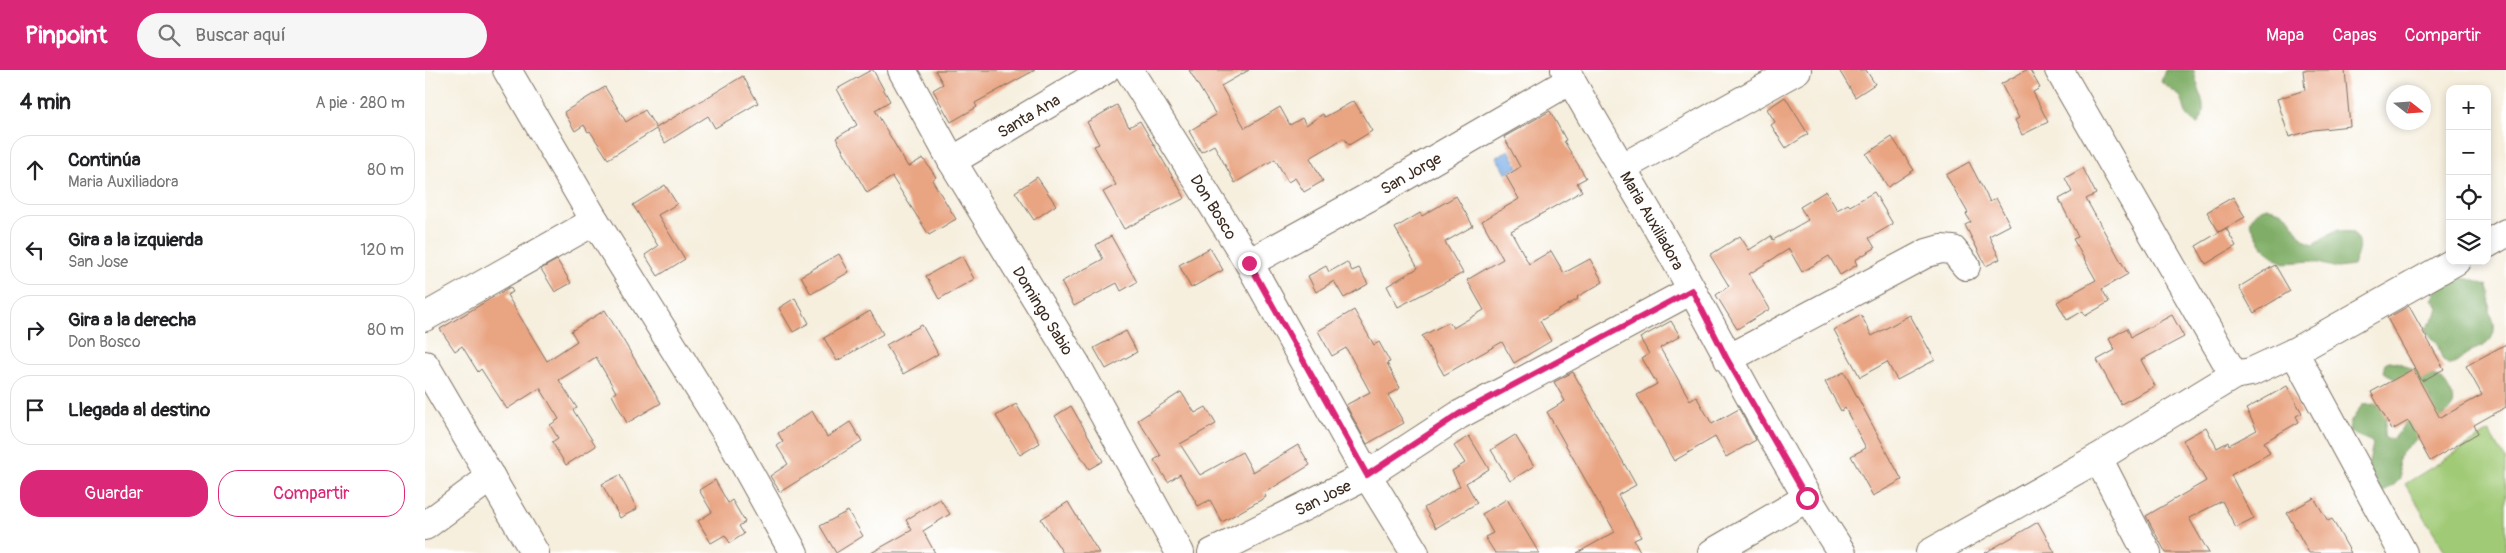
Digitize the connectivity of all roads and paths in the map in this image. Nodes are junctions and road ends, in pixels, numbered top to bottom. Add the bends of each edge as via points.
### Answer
1 (507, 70) edge
2 (901, 70) edge
3 (1105, 70) edge
4 (1129, 70) edge
5 (1797, 70) edge
6 (2059, 70) edge
7 (1568, 75) edge
8 (952, 161) junction
9 (1623, 167) junction
10 (595, 221) junction
11 (2506, 234) edge
12 (2491, 242) edge
13 (1249, 263) junction
14 (2449, 265) edge
15 (1966, 266) dead end
16 (1692, 290) junction
17 (425, 317) edge
18 (2294, 352) junction
19 (1727, 359) junction
20 (425, 365) edge
21 (2234, 375) junction
22 (2098, 458) junction
23 (1367, 475) junction
24 (491, 477) junction
25 (1807, 498) junction
26 (425, 526) edge
27 (1174, 551) edge
28 (535, 553) edge
29 (794, 553) edge
30 (1213, 553) edge
31 (1415, 553) edge
32 (1712, 553) edge
33 (1842, 553) edge
34 (1930, 553) edge
35 (2147, 553) edge
36 (2403, 553) edge

1 - 10 street
2 - 8 street, Domingo Sabio
3 - 8 street, Santa Ana
4 - 13 street, Don Bosco
5 - 9 street
6 - 21 street
7 - 9 street, Maria Auxiliadora
7 - 13 street, San Jorge via 1378,192
8 - 27 street, Domingo Sabio via 1076,364
9 - 16 street, Maria Auxiliadora
10 - 17 street
10 - 29 street via 731,440
11 - 12 street
13 - 23 street, Don Bosco
14 - 18 street
15 - 19 street via 1953,250 1941,248 1927,253
16 - 19 street, Maria Auxiliadora
16 - 23 street, San Jose via 1459,414
18 - 21 street via 2251,372
18 - 36 street
19 - 25 street, Maria Auxiliadora
20 - 24 street
21 - 22 street
22 - 34 street
22 - 35 street
23 - 30 street, San Jose
23 - 31 street, Don Bosco
24 - 26 street
24 - 28 street
25 - 32 street
25 - 33 street, Maria Auxiliadora

